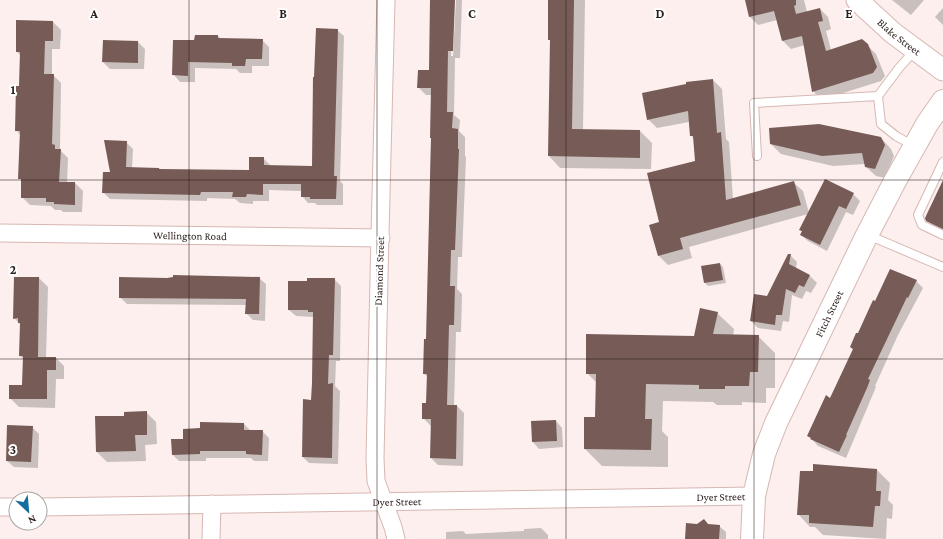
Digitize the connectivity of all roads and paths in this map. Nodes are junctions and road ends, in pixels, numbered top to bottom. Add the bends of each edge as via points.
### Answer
1 (386, 0) edge
2 (857, 0) edge
3 (915, 50) junction
4 (943, 70) edge
5 (878, 96) junction
6 (943, 101) edge
7 (914, 147) junction
8 (757, 156) dead end
9 (943, 162) edge
10 (0, 233) edge
11 (868, 234) junction
12 (943, 235) edge
13 (381, 238) junction
14 (943, 267) edge
15 (754, 496) junction
16 (384, 501) junction
17 (212, 504) junction
18 (48, 507) edge
19 (211, 539) edge
20 (396, 539) edge
21 (752, 539) edge

1 - 13 street, Diamond Street
2 - 3 street, Blake Street
3 - 4 street, Blake Street
3 - 5 lane
5 - 7 lane via 881,124
5 - 8 lane via 754,103
6 - 7 main road, Fitch Street
7 - 11 main road, Fitch Street
9 - 12 lane via 918,215 922,225
10 - 13 street, Wellington Road
11 - 14 lane
11 - 15 main road, Fitch Street via 776,423 764,454
13 - 16 street, Diamond Street via 375,458 376,481
15 - 16 street, Dyer Street
15 - 21 main road, Fitch Street
16 - 17 street, Dyer Street
16 - 20 street, Diamond Street
17 - 18 street, Dyer Street
17 - 19 street

